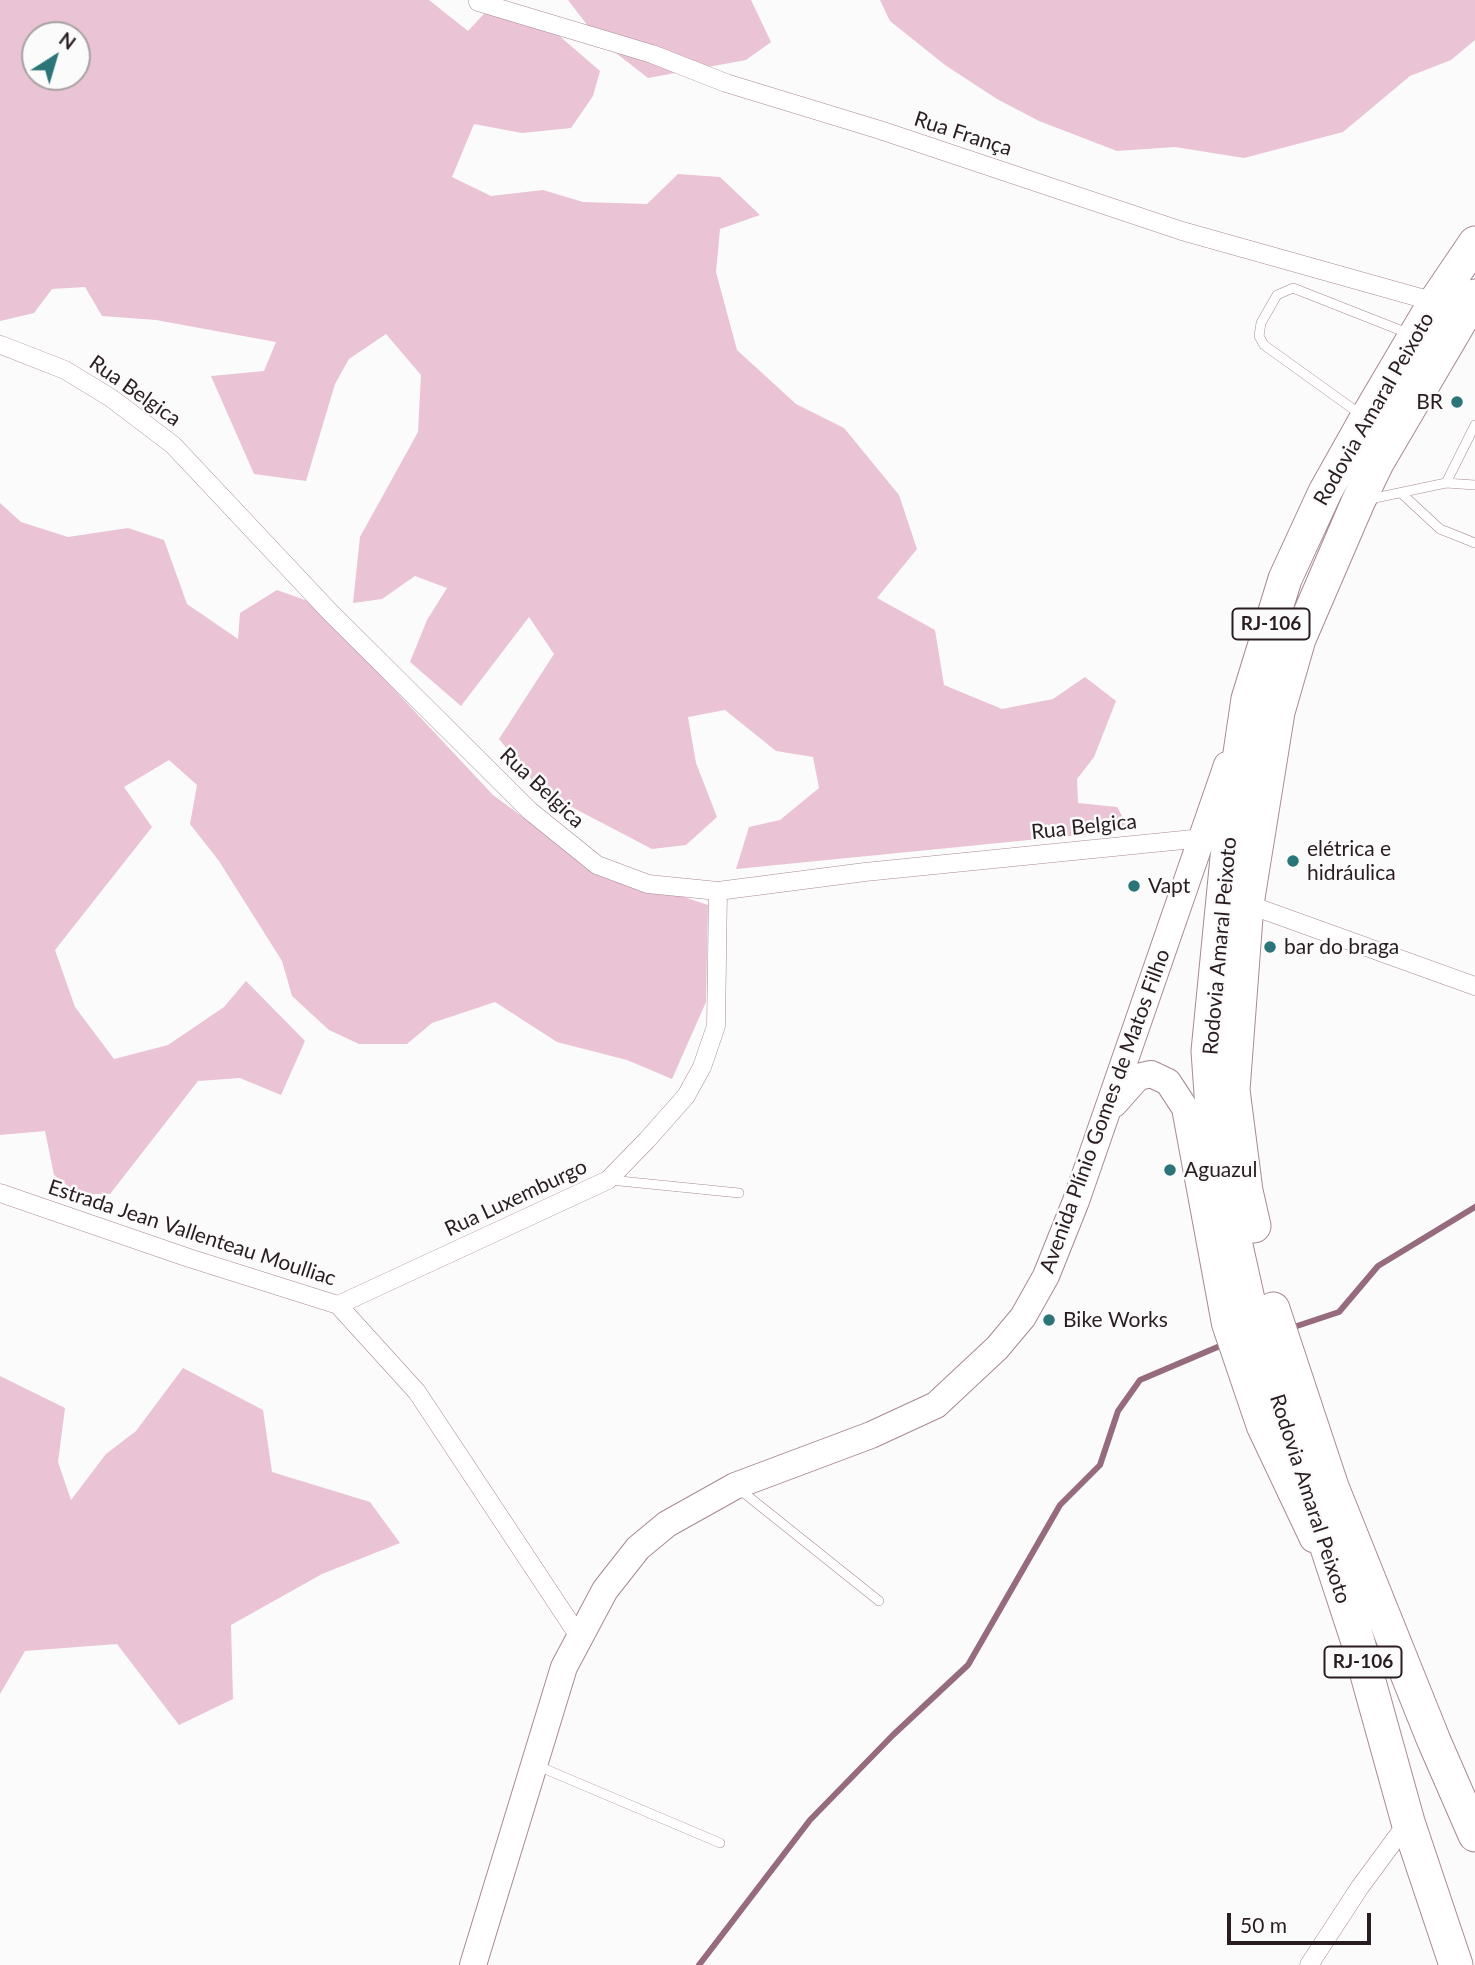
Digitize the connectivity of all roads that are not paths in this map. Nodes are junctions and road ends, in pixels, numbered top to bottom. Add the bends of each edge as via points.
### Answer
1 (478, 2) edge
2 (1475, 243) edge
3 (1435, 302) junction
4 (1473, 305) edge
5 (1415, 335) junction
6 (1, 345) edge
7 (1366, 419) junction
8 (1475, 425) edge
9 (1446, 483) junction
10 (1475, 485) edge
11 (1401, 493) junction
12 (1358, 502) junction
13 (1475, 543) edge
14 (1248, 699) junction
15 (1203, 838) junction
16 (718, 891) junction
17 (1247, 904) junction
18 (1475, 986) edge
19 (1105, 1117) junction
20 (608, 1180) junction
21 (0, 1193) edge
22 (739, 1193) dead end
23 (338, 1305) junction
24 (1251, 1322) junction
25 (1263, 1360) junction
26 (735, 1486) junction
27 (879, 1601) dead end
28 (580, 1638) junction
29 (533, 1764) junction
30 (1408, 1822) junction
31 (1475, 1835) edge
32 (720, 1843) dead end
33 (1433, 1902) junction
34 (473, 1965) edge
35 (1309, 1965) edge
36 (1456, 1965) edge
37 (1466, 1965) edge

1 - 3 street, Rua França via 652,54 726,83 1182,232
2 - 3 highway, Rodovia Amaral Peixoto / RJ-106
3 - 5 highway, Rodovia Amaral Peixoto / RJ-106
4 - 12 highway, Rodovia Amaral Peixoto / RJ-106
5 - 7 highway, Rodovia Amaral Peixoto / RJ-106
5 - 7 lane via 1293,288 1277,295 1261,323 1259,336 1264,345
6 - 16 street, Rua Belgica via 65,370 173,445 329,611 570,845 597,865 648,884
7 - 14 highway, Rodovia Amaral Peixoto / RJ-106 via 1325,492 1285,579
8 - 9 lane
9 - 10 lane
9 - 11 lane
11 - 12 lane
11 - 13 lane via 1440,529
12 - 17 highway, Rodovia Amaral Peixoto / RJ-106 via 1299,639 1278,712
14 - 15 main road, Avenida Plínio Gomes de Matos Filho
14 - 24 highway, Rodovia Amaral Peixoto / RJ-106 via 1232,807 1208,1051 1214,1151
15 - 16 street, Rua Belgica
15 - 19 main road, Avenida Plínio Gomes de Matos Filho
16 - 20 street, Rua Luxemburgo via 716,1026 702,1068 686,1096
17 - 18 street
17 - 24 highway, Rodovia Amaral Peixoto / RJ-106 via 1233,1090 1246,1191
19 - 24 main road via 1132,1082 1144,1074 1159,1076 1180,1098 1190,1126 1201,1208
19 - 26 main road, Avenida Plínio Gomes de Matos Filho via 1046,1276 1023,1317 997,1349 936,1405 904,1422
20 - 22 lane
20 - 23 street, Rua Luxemburgo
21 - 23 street, Estrada Jean Vallenteau Moulliac
23 - 28 street, Estrada Jean Vallenteau Moulliac via 417,1392
24 - 25 highway, Rodovia Amaral Peixoto / RJ-106
25 - 30 highway, Rodovia Amaral Peixoto / RJ-106 via 1340,1587
25 - 31 highway, Rodovia Amaral Peixoto / RJ-106 via 1332,1487
26 - 27 lane
26 - 28 main road, Avenida Plínio Gomes de Matos Filho via 667,1524 638,1548 605,1590
28 - 29 main road, Avenida Plínio Gomes de Matos Filho via 564,1667
29 - 32 lane
29 - 34 main road, Avenida Plínio Gomes de Matos Filho
30 - 33 highway, Rodovia Amaral Peixoto / RJ-106
30 - 35 street
33 - 36 highway, Rodovia Amaral Peixoto / RJ-106
33 - 37 highway

